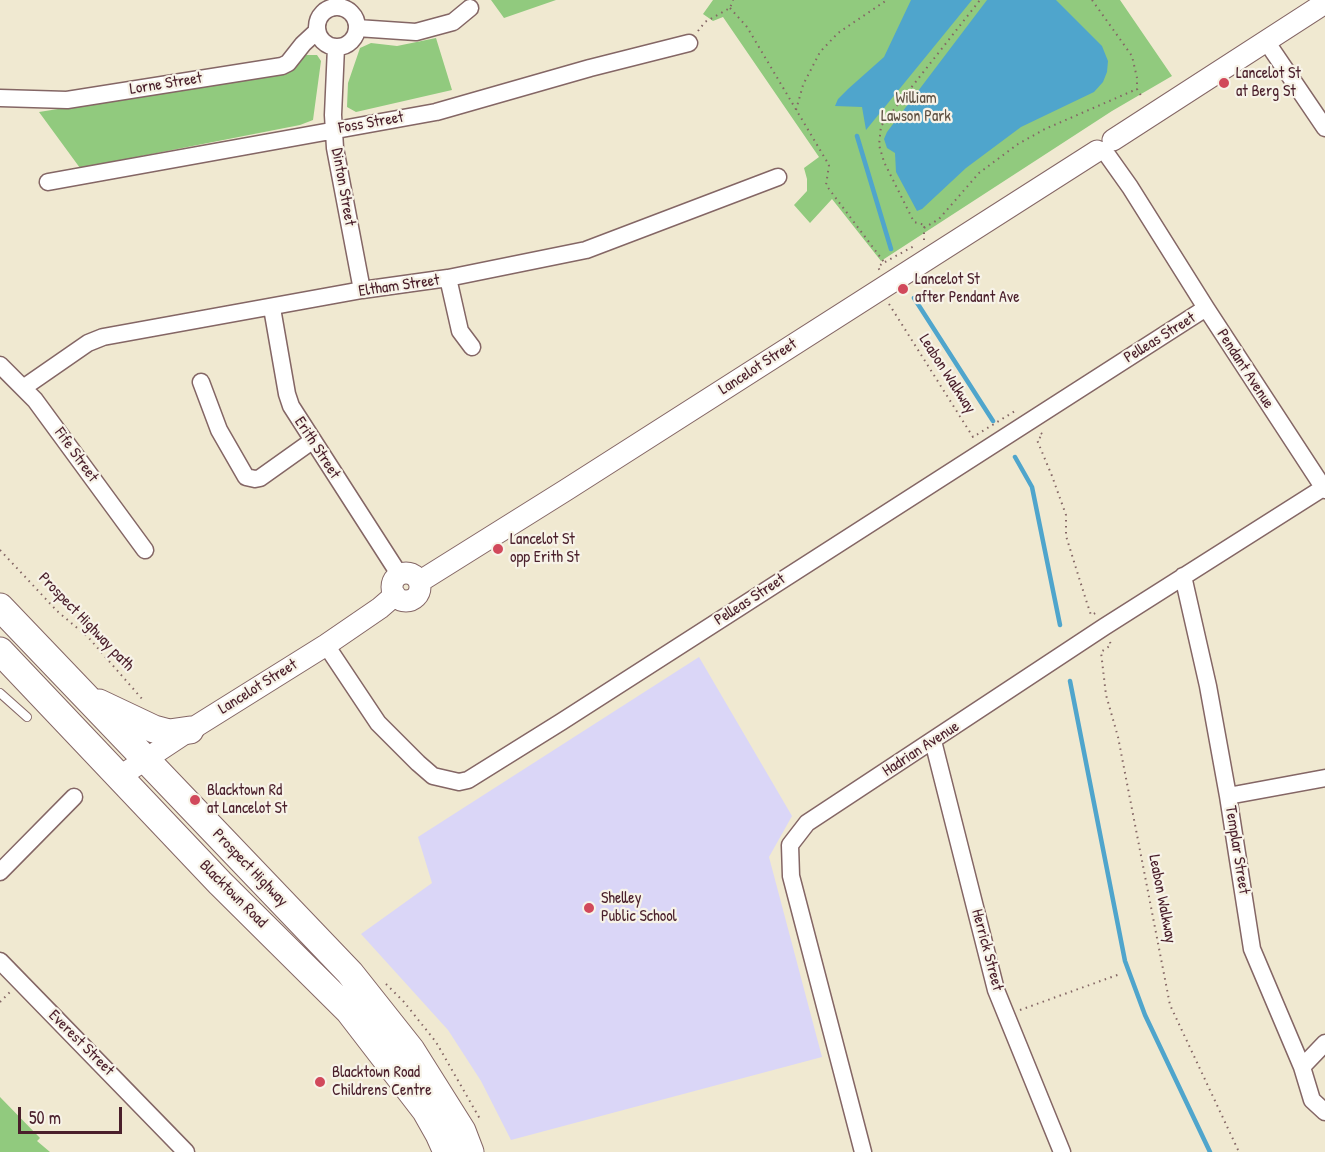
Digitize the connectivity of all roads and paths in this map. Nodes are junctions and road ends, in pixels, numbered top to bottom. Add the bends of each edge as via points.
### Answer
1 (733, 0) edge
2 (887, 0) edge
3 (980, 0) edge
4 (1092, 0) edge
5 (334, 3) edge
6 (1325, 3) edge
7 (470, 8) dead end
8 (730, 8) junction
9 (357, 28) junction
10 (317, 32) junction
11 (1266, 41) junction
12 (689, 43) joint
13 (336, 47) junction
14 (1137, 89) junction
15 (0, 98) edge
16 (1144, 100) dead end
17 (796, 110) junction
18 (1325, 128) edge
19 (334, 130) junction
20 (1106, 149) junction
21 (778, 177) dead end
22 (48, 182) dead end
23 (924, 228) junction
24 (924, 240) dead end
25 (914, 246) dead end
26 (884, 262) junction
27 (878, 267) dead end
28 (448, 278) junction
29 (362, 290) junction
30 (888, 305) dead end
31 (272, 308) junction
32 (1206, 308) junction
33 (472, 347) dead end
34 (0, 365) edge
35 (201, 382) dead end
36 (23, 388) junction
37 (1023, 406) dead end
38 (1043, 435) dead end
39 (312, 441) junction
40 (1324, 489) edge
41 (0, 550) edge
42 (145, 550) dead end
43 (1183, 576) junction
44 (397, 585) junction
45 (0, 607) edge
46 (1098, 611) dead end
47 (326, 645) junction
48 (1111, 645) dead end
49 (0, 651) edge
50 (0, 693) edge
51 (87, 697) junction
52 (146, 703) dead end
53 (27, 717) dead end
54 (190, 730) junction
55 (933, 741) junction
56 (146, 759) junction
57 (119, 777) junction
58 (1325, 778) edge
59 (1228, 796) junction
60 (74, 797) dead end
61 (0, 872) edge
62 (0, 961) edge
63 (1120, 974) dead end
64 (1006, 1015) junction
65 (1325, 1044) edge
66 (1302, 1067) junction
67 (1325, 1112) edge
68 (186, 1152) edge
69 (447, 1152) edge
70 (470, 1152) edge
71 (863, 1152) edge
72 (1062, 1152) edge
73 (1239, 1152) edge

1 - 8 path
2 - 17 path via 838,33 820,52 802,85
3 - 23 path via 881,126 879,145 884,162 914,222 925,225
4 - 14 path via 1132,56
5 - 9 street via 351,12
5 - 10 street via 319,18
6 - 11 street, Lancelot Street
7 - 9 street via 453,22 416,32
8 - 12 path via 705,22
8 - 17 path via 747,27
9 - 13 street via 348,44
10 - 13 street via 324,42
10 - 15 street, Lorne Street via 282,66 67,100
11 - 18 street
11 - 20 street, Lancelot Street
12 - 19 street, Foss Street via 436,112
13 - 19 street, Dinton Street
14 - 16 path
14 - 23 path via 1018,144 979,173 939,219
17 - 26 path via 829,165 826,185
19 - 22 street, Foss Street
19 - 29 street, Dinton Street
20 - 32 street, Pendant Avenue
20 - 44 street, Lancelot Street via 419,582 418,593 411,600 400,599
21 - 28 street, Eltham Street via 586,250
23 - 24 path
25 - 26 path
26 - 27 path
28 - 29 street, Eltham Street
28 - 33 street via 460,331
29 - 31 street, Eltham Street
30 - 37 path, Leabon Walkway via 973,437
31 - 36 street, Eltham Street via 95,340
31 - 39 street, Erith Street via 287,394
32 - 40 street, Pendant Avenue
32 - 47 street, Pelleas Street via 468,780 459,782 433,776 418,763 378,723
34 - 36 street, Fife Street
35 - 39 street via 223,438 243,474 250,479 260,478
36 - 42 street, Fife Street
38 - 46 path via 1036,440 1066,515 1066,536 1091,615
39 - 44 street, Erith Street
40 - 43 street, Hadrian Avenue
41 - 52 path, Prospect Highway path via 57,611 88,637
43 - 55 street, Hadrian Avenue
43 - 59 street, Templar Street
44 - 47 street, Lancelot Street via 380,608
45 - 51 main road, Prospect Highway
47 - 54 street, Lancelot Street
48 - 73 path, Leabon Walkway via 1101,652 1106,695 1118,737 1170,1005
49 - 57 main road, Blacktown Road
50 - 53 lane
51 - 54 main road via 154,729 169,733
51 - 56 main road, Prospect Highway
54 - 56 street, Lancelot Street
55 - 64 street, Herrick Street via 996,990
55 - 71 street, Hadrian Avenue via 807,823 790,845 791,876
56 - 57 street, Lancelot Street
56 - 70 main road, Prospect Highway via 350,973 411,1050 462,1131
57 - 69 main road, Blacktown Road via 349,1011 426,1111
58 - 59 street
59 - 66 street, Templar Street via 1252,950
60 - 61 street
62 - 68 street, Everest Street
63 - 64 path
64 - 72 street, Herrick Street
65 - 66 street
66 - 67 street, Templar Street via 1312,1100

